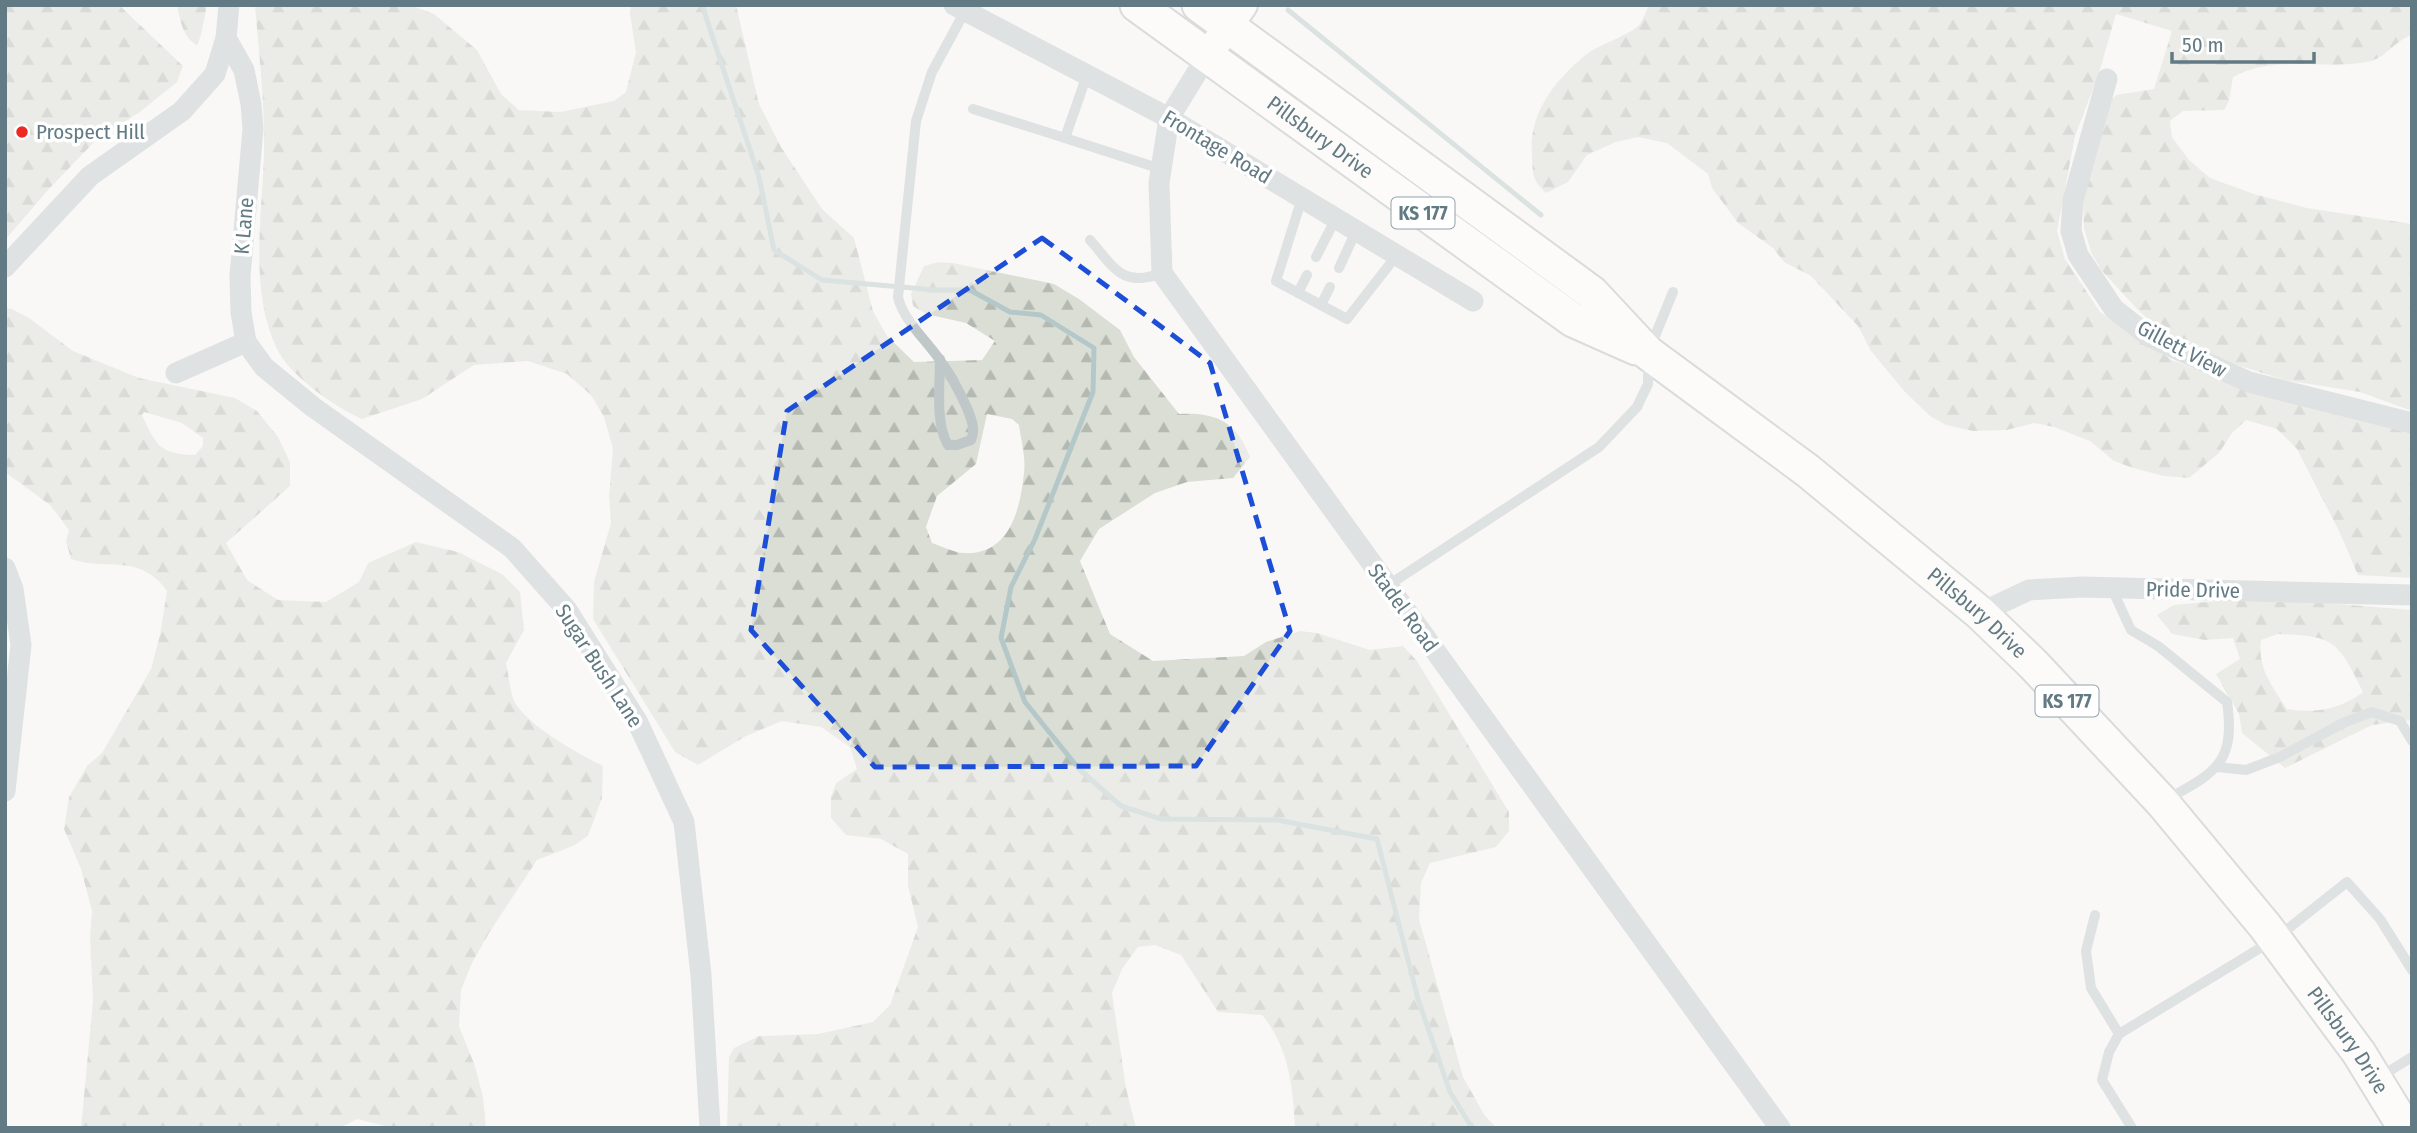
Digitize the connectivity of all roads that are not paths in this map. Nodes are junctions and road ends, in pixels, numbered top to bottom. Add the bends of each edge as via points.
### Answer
1 (229, 5) edge
2 (1138, 5) edge
3 (1199, 5) edge
4 (959, 8) edge
5 (1236, 15) edge
6 (226, 38) junction
7 (1207, 56) junction
8 (1087, 75) junction
9 (2107, 79) dead end
10 (972, 109) dead end
11 (1169, 118) junction
12 (1065, 138) junction
13 (1161, 169) junction
14 (1302, 198) junction
15 (1336, 218) junction
16 (1356, 231) junction
17 (1090, 240) dead end
18 (1397, 255) junction
19 (1316, 257) dead end
20 (5, 267) edge
21 (1339, 268) dead end
22 (1162, 273) junction
23 (1307, 275) dead end
24 (1330, 287) dead end
25 (1673, 292) dead end
26 (1298, 293) junction
27 (1473, 301) dead end
28 (1321, 305) junction
29 (246, 342) junction
30 (1648, 353) junction
31 (940, 359) junction
32 (176, 373) dead end
33 (2412, 423) edge
34 (5, 568) edge
35 (1387, 586) junction
36 (2112, 589) junction
37 (2412, 595) edge
38 (1980, 613) junction
39 (2412, 741) edge
40 (2217, 767) junction
41 (5, 791) edge
42 (2162, 802) junction
43 (2095, 915) dead end
44 (2275, 940) junction
45 (2412, 970) edge
46 (2119, 1034) junction
47 (2412, 1057) edge
48 (2375, 1080) junction
49 (710, 1128) edge
50 (1780, 1128) edge
51 (2132, 1128) edge
52 (2405, 1128) edge

1 - 6 street
2 - 7 highway, Pillsbury Drive / KS 177
3 - 5 highway, Pillsbury Drive / KS 177
4 - 8 street, Frontage Road
4 - 31 lane via 916,121 899,274 901,309
5 - 7 main road
5 - 30 highway, Pillsbury Drive / KS 177 via 1592,293
6 - 20 street via 215,74 182,111 90,176
6 - 29 street, K Lane via 244,71 253,129 240,276
7 - 11 street
7 - 30 highway, Pillsbury Drive / KS 177 via 1573,320
8 - 11 street, Frontage Road
8 - 12 lane
9 - 33 street, Gillett View via 2073,200 2071,231 2078,255 2114,309 2150,337 2249,382
10 - 12 lane
11 - 13 street
11 - 14 street, Frontage Road
12 - 13 lane
13 - 22 street
14 - 15 street, Frontage Road
14 - 26 lane via 1276,281
15 - 16 street, Frontage Road
15 - 19 lane
16 - 18 street, Frontage Road
16 - 21 lane
17 - 22 lane via 1120,274 1142,280
18 - 27 street, Frontage Road
18 - 28 lane via 1347,319
22 - 35 street, Stadel Road
23 - 26 lane
24 - 28 lane
25 - 30 lane
26 - 28 lane
29 - 32 street
29 - 49 street, Sugar Bush Lane via 264,367 313,408 512,548 567,610 637,721 684,822 701,975
30 - 35 lane via 1648,384 1637,407 1599,447
30 - 38 highway, Pillsbury Drive / KS 177 via 1808,471
31 - 31 lane via 959,389 974,432 971,440 957,445 948,445 941,423
34 - 41 street via 17,607 21,646
35 - 50 street, Stadel Road
36 - 37 street, Pride Drive
36 - 38 street, Pride Drive via 2029,590
36 - 40 lane via 2131,630 2227,702 2229,743
38 - 42 highway, Pillsbury Drive / KS 177
39 - 40 lane via 2400,720 2372,712 2246,770
40 - 42 lane
42 - 44 highway, Pillsbury Drive / KS 177
43 - 46 lane via 2086,951 2091,988
44 - 45 lane via 2347,882 2380,919
44 - 46 lane
44 - 48 highway, Pillsbury Drive / KS 177
46 - 51 lane via 2102,1080
47 - 48 lane
48 - 52 highway, Pillsbury Drive / KS 177

